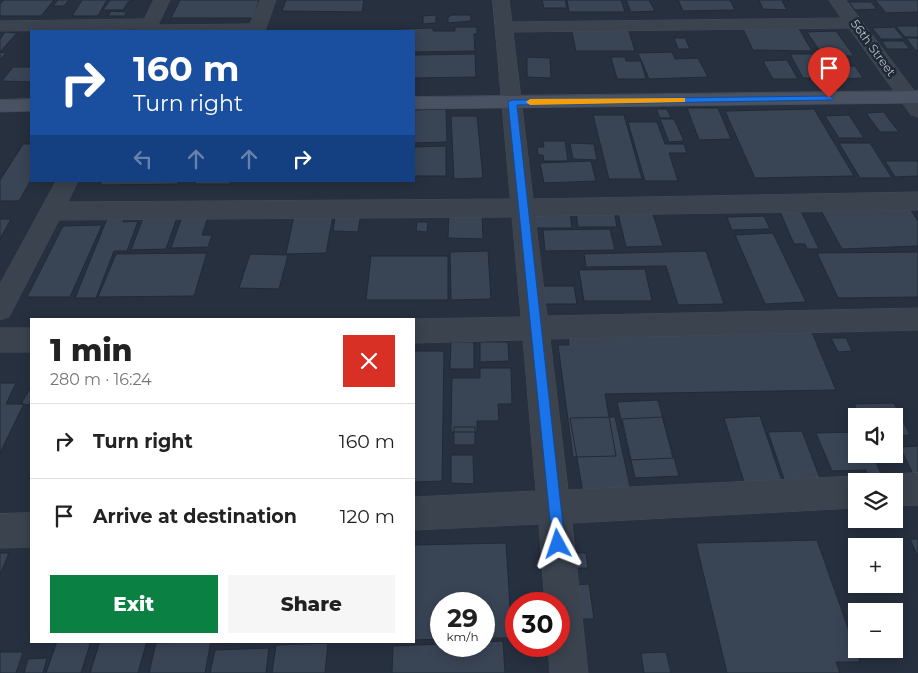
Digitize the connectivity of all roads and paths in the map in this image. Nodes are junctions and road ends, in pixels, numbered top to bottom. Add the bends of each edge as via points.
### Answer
1 (162, 0) edge
2 (268, 0) edge
3 (501, 0) edge
4 (837, 0) edge
5 (855, 23) junction
6 (0, 26) edge
7 (504, 27) junction
8 (147, 28) edge
9 (257, 30) edge
10 (512, 102) junction
11 (915, 102) edge
12 (415, 103) edge
13 (30, 105) edge
14 (0, 106) edge
15 (66, 182) edge
16 (918, 201) edge
17 (522, 208) junction
18 (52, 210) junction
19 (0, 309) edge
20 (918, 319) edge
21 (535, 328) junction
22 (415, 331) edge
23 (0, 340) edge
24 (30, 340) edge
25 (918, 489) edge
26 (903, 490) edge
27 (848, 492) edge
28 (554, 507) junction
29 (415, 514) edge
30 (30, 530) edge
31 (0, 531) edge
32 (569, 673) edge

1 - 8 street
2 - 9 street
3 - 7 street
4 - 5 street, 56th Street
5 - 7 street
5 - 11 street, 56th Street
6 - 8 street
7 - 10 street
8 - 9 street
10 - 11 street
10 - 12 street
10 - 17 street
13 - 14 street
15 - 18 street
16 - 17 street
17 - 18 street
17 - 21 street
18 - 19 street
20 - 21 street
21 - 22 street
21 - 28 street
23 - 24 street
25 - 26 street
27 - 28 street
28 - 29 street
28 - 32 street
30 - 31 street

